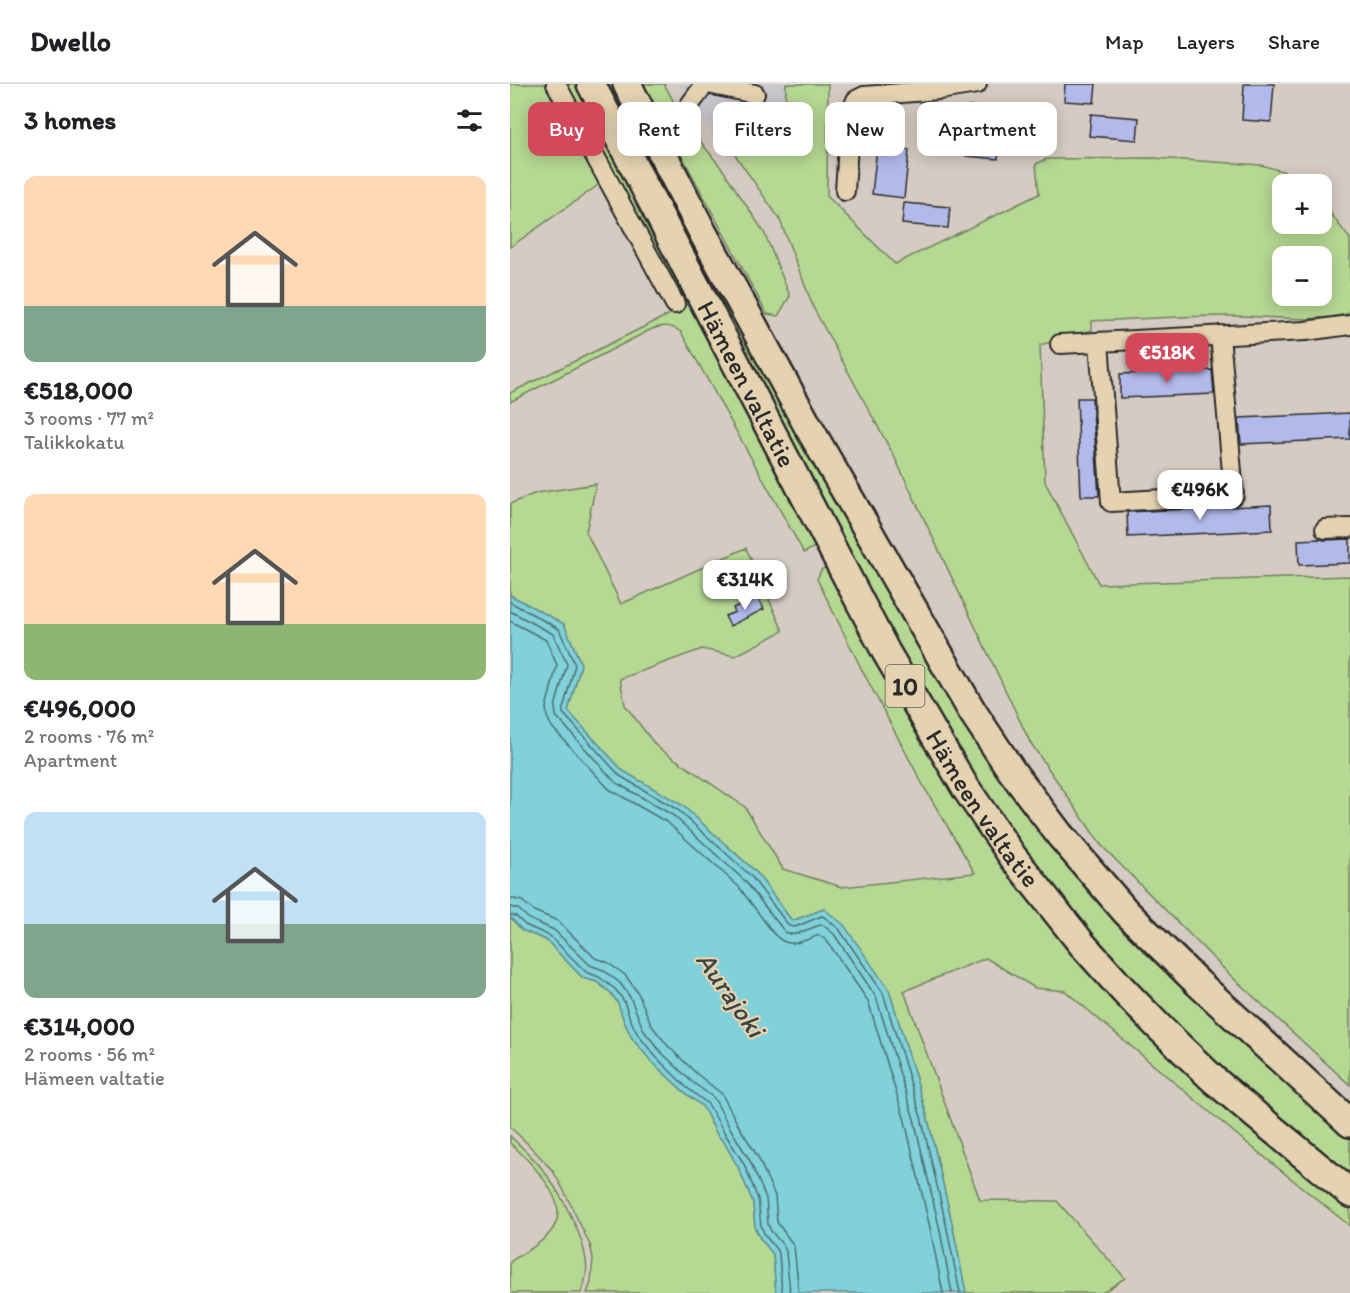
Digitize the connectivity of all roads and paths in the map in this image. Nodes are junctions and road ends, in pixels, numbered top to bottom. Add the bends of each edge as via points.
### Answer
1 (556, 84) edge
2 (591, 84) edge
3 (627, 84) edge
4 (977, 84) edge
5 (704, 87) edge
6 (755, 94) dead end
7 (636, 102) edge
8 (692, 102) edge
9 (664, 156) edge
10 (845, 191) dead end
11 (675, 304) dead end
12 (1350, 325) edge
13 (1220, 335) junction
14 (1099, 342) junction
15 (1059, 344) dead end
16 (1350, 528) edge
17 (1325, 529) dead end
18 (1350, 1123) edge
19 (1350, 1194) edge

1 - 11 street
2 - 19 highway, Hämeen valtatie / 10 via 886,652 977,804 1020,866 1124,991 1213,1079
3 - 7 highway, Hämeen valtatie / 10
4 - 10 street via 856,100 850,115
5 - 6 street
5 - 8 street
9 - 18 highway, Hämeen valtatie / 10 via 815,438 972,711 1011,770 1125,912
12 - 13 street
13 - 14 street
13 - 14 street via 1233,495 1122,502 1111,502
14 - 15 street
16 - 17 street

